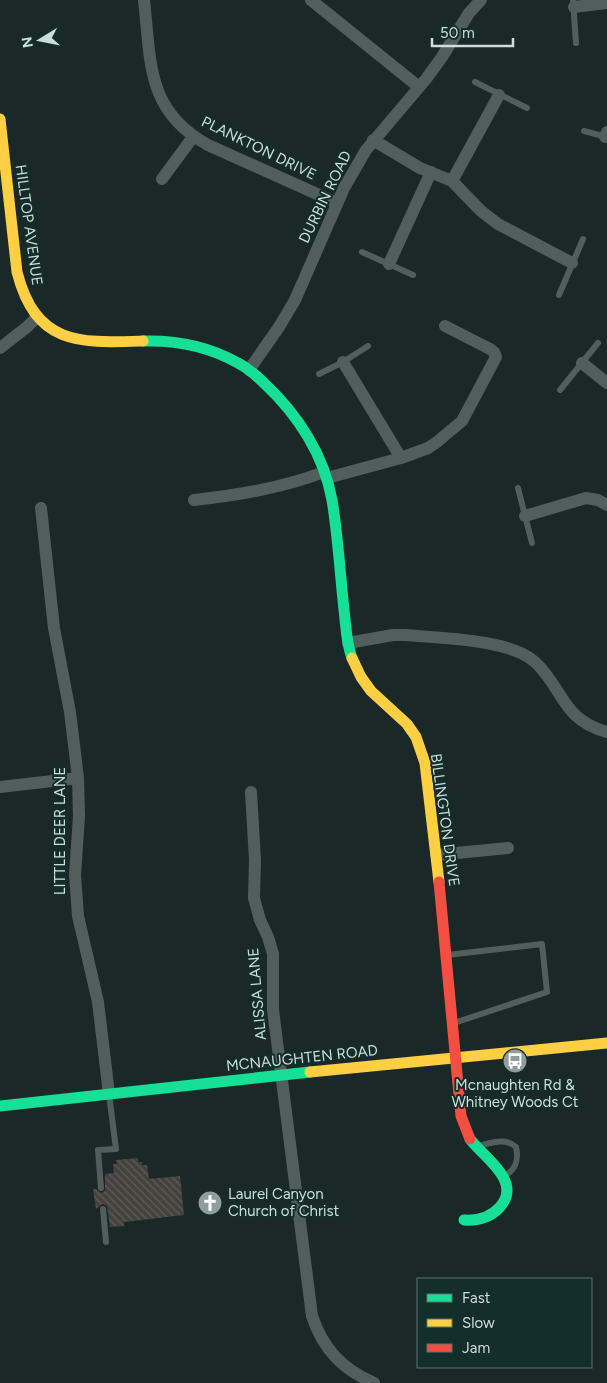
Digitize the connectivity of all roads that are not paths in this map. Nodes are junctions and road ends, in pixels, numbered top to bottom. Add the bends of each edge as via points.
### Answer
1 (144, 0) edge
2 (311, 0) edge
3 (480, 0) edge
4 (607, 3) edge
5 (574, 4) edge
6 (576, 43) dead end
7 (476, 82) dead end
8 (419, 87) junction
9 (500, 94) junction
10 (527, 108) dead end
11 (0, 119) edge
12 (584, 131) dead end
13 (606, 135) edge
14 (193, 137) junction
15 (373, 140) junction
16 (431, 172) junction
17 (162, 179) dead end
18 (452, 181) junction
19 (337, 203) junction
20 (5, 209) edge
21 (582, 240) dead end
22 (362, 252) dead end
23 (572, 263) junction
24 (389, 264) junction
25 (413, 275) dead end
26 (559, 295) dead end
27 (37, 317) junction
28 (446, 326) dead end
29 (598, 343) dead end
30 (368, 346) dead end
31 (0, 348) edge
32 (344, 362) junction
33 (582, 363) junction
34 (249, 370) junction
35 (319, 374) dead end
36 (607, 383) edge
37 (560, 390) dead end
38 (401, 458) junction
39 (325, 475) junction
40 (518, 488) dead end
41 (194, 500) dead end
42 (607, 505) edge
43 (41, 508) dead end
44 (525, 516) junction
45 (532, 543) dead end
46 (348, 643) junction
47 (607, 732) edge
48 (78, 778) junction
49 (0, 787) edge
50 (251, 792) dead end
51 (508, 848) dead end
52 (436, 855) junction
53 (446, 955) junction
54 (452, 1023) junction
55 (607, 1043) edge
56 (455, 1058) junction
57 (281, 1075) junction
58 (109, 1094) junction
59 (0, 1106) edge
60 (477, 1147) junction
61 (504, 1177) junction
62 (101, 1188) dead end
63 (103, 1209) dead end
64 (464, 1220) dead end
65 (106, 1242) dead end
66 (348, 1377) edge
67 (374, 1383) edge

1 - 14 street, PLANKTON DRIVE via 156,88 170,113
2 - 8 street
3 - 8 street, DURBIN ROAD
4 - 5 street
5 - 6 lane
7 - 9 lane
8 - 15 street, DURBIN ROAD
9 - 10 lane
9 - 18 street
11 - 20 street, HILLTOP AVENUE
12 - 13 lane
14 - 17 street
14 - 19 street, PLANKTON DRIVE
15 - 16 street
15 - 19 street, DURBIN ROAD
16 - 18 street
16 - 24 street
18 - 23 street via 498,224
19 - 34 street, DURBIN ROAD via 295,300
20 - 27 street, HILLTOP AVENUE via 20,284
21 - 23 lane
22 - 24 lane
23 - 26 lane
24 - 25 lane
27 - 31 street
27 - 34 street, HILLTOP AVENUE via 61,334 83,341 167,341 234,360
28 - 38 street via 490,349 496,357 462,421 428,448
29 - 33 lane
30 - 32 lane
32 - 35 lane
32 - 38 street
33 - 36 street
33 - 37 lane
34 - 39 street, BILLINGTON DRIVE via 301,423
38 - 39 street
39 - 41 street via 231,496
39 - 46 street, BILLINGTON DRIVE via 336,527
40 - 44 lane
42 - 44 street via 586,498
43 - 48 street, LITTLE DEER LANE via 54,628 70,712
44 - 45 lane
46 - 47 street via 405,635 510,647 535,661 578,719
46 - 52 street, BILLINGTON DRIVE via 361,677 371,691 407,724 416,737 426,768
48 - 49 street
48 - 58 street, LITTLE DEER LANE via 76,899 98,1002
50 - 57 street, ALISSA LANE via 256,860 254,898 273,954 273,1010
51 - 52 street
52 - 53 street, BILLINGTON DRIVE
53 - 54 street, BILLINGTON DRIVE
53 - 54 lane via 542,944 548,992
54 - 56 street, BILLINGTON DRIVE
55 - 56 street, MCNAUGHTEN ROAD
56 - 57 street, MCNAUGHTEN ROAD
56 - 60 street, BILLINGTON DRIVE via 463,1125
57 - 58 street, MCNAUGHTEN ROAD
57 - 66 street, ALISSA LANE via 312,1316 318,1333
58 - 59 street, MCNAUGHTEN ROAD
58 - 62 lane via 116,1149 98,1150
60 - 61 street, BILLINGTON DRIVE
60 - 61 lane via 505,1141 516,1147 517,1162 513,1171
61 - 64 street via 506,1196 496,1212 480,1219
63 - 65 lane
66 - 67 street, ALISSA LANE

